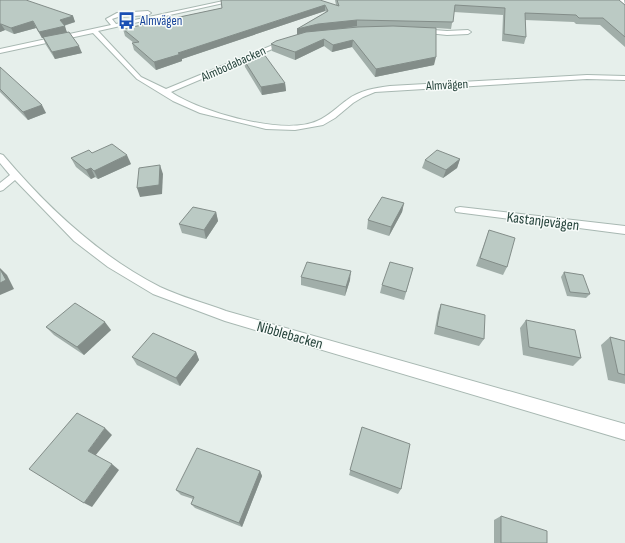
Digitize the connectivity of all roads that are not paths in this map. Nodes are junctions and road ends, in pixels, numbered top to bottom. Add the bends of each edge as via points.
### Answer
1 (235, 0) edge
2 (621, 0) edge
3 (625, 4) edge
4 (181, 12) junction
5 (115, 26) junction
6 (94, 30) junction
7 (410, 30) edge
8 (468, 32) dead end
9 (296, 38) edge
10 (0, 51) edge
11 (625, 78) edge
12 (166, 92) junction
13 (0, 157) edge
14 (15, 175) junction
15 (0, 188) edge
16 (460, 210) dead end
17 (625, 230) edge
18 (625, 432) edge

1 - 4 street
2 - 3 street
4 - 5 street
4 - 5 street via 117,15 109,19
5 - 6 street
6 - 10 street
6 - 12 street, Almvägen via 139,78
7 - 8 street
9 - 12 street, Almbodabacken
11 - 12 street, Almvägen via 580,77 374,90 360,95 320,123 294,128 266,127 203,111
13 - 14 street, Nibblebacken
14 - 15 street
14 - 18 street, Nibblebacken via 78,238 112,264 157,291 225,316
16 - 17 street, Kastanjevägen

